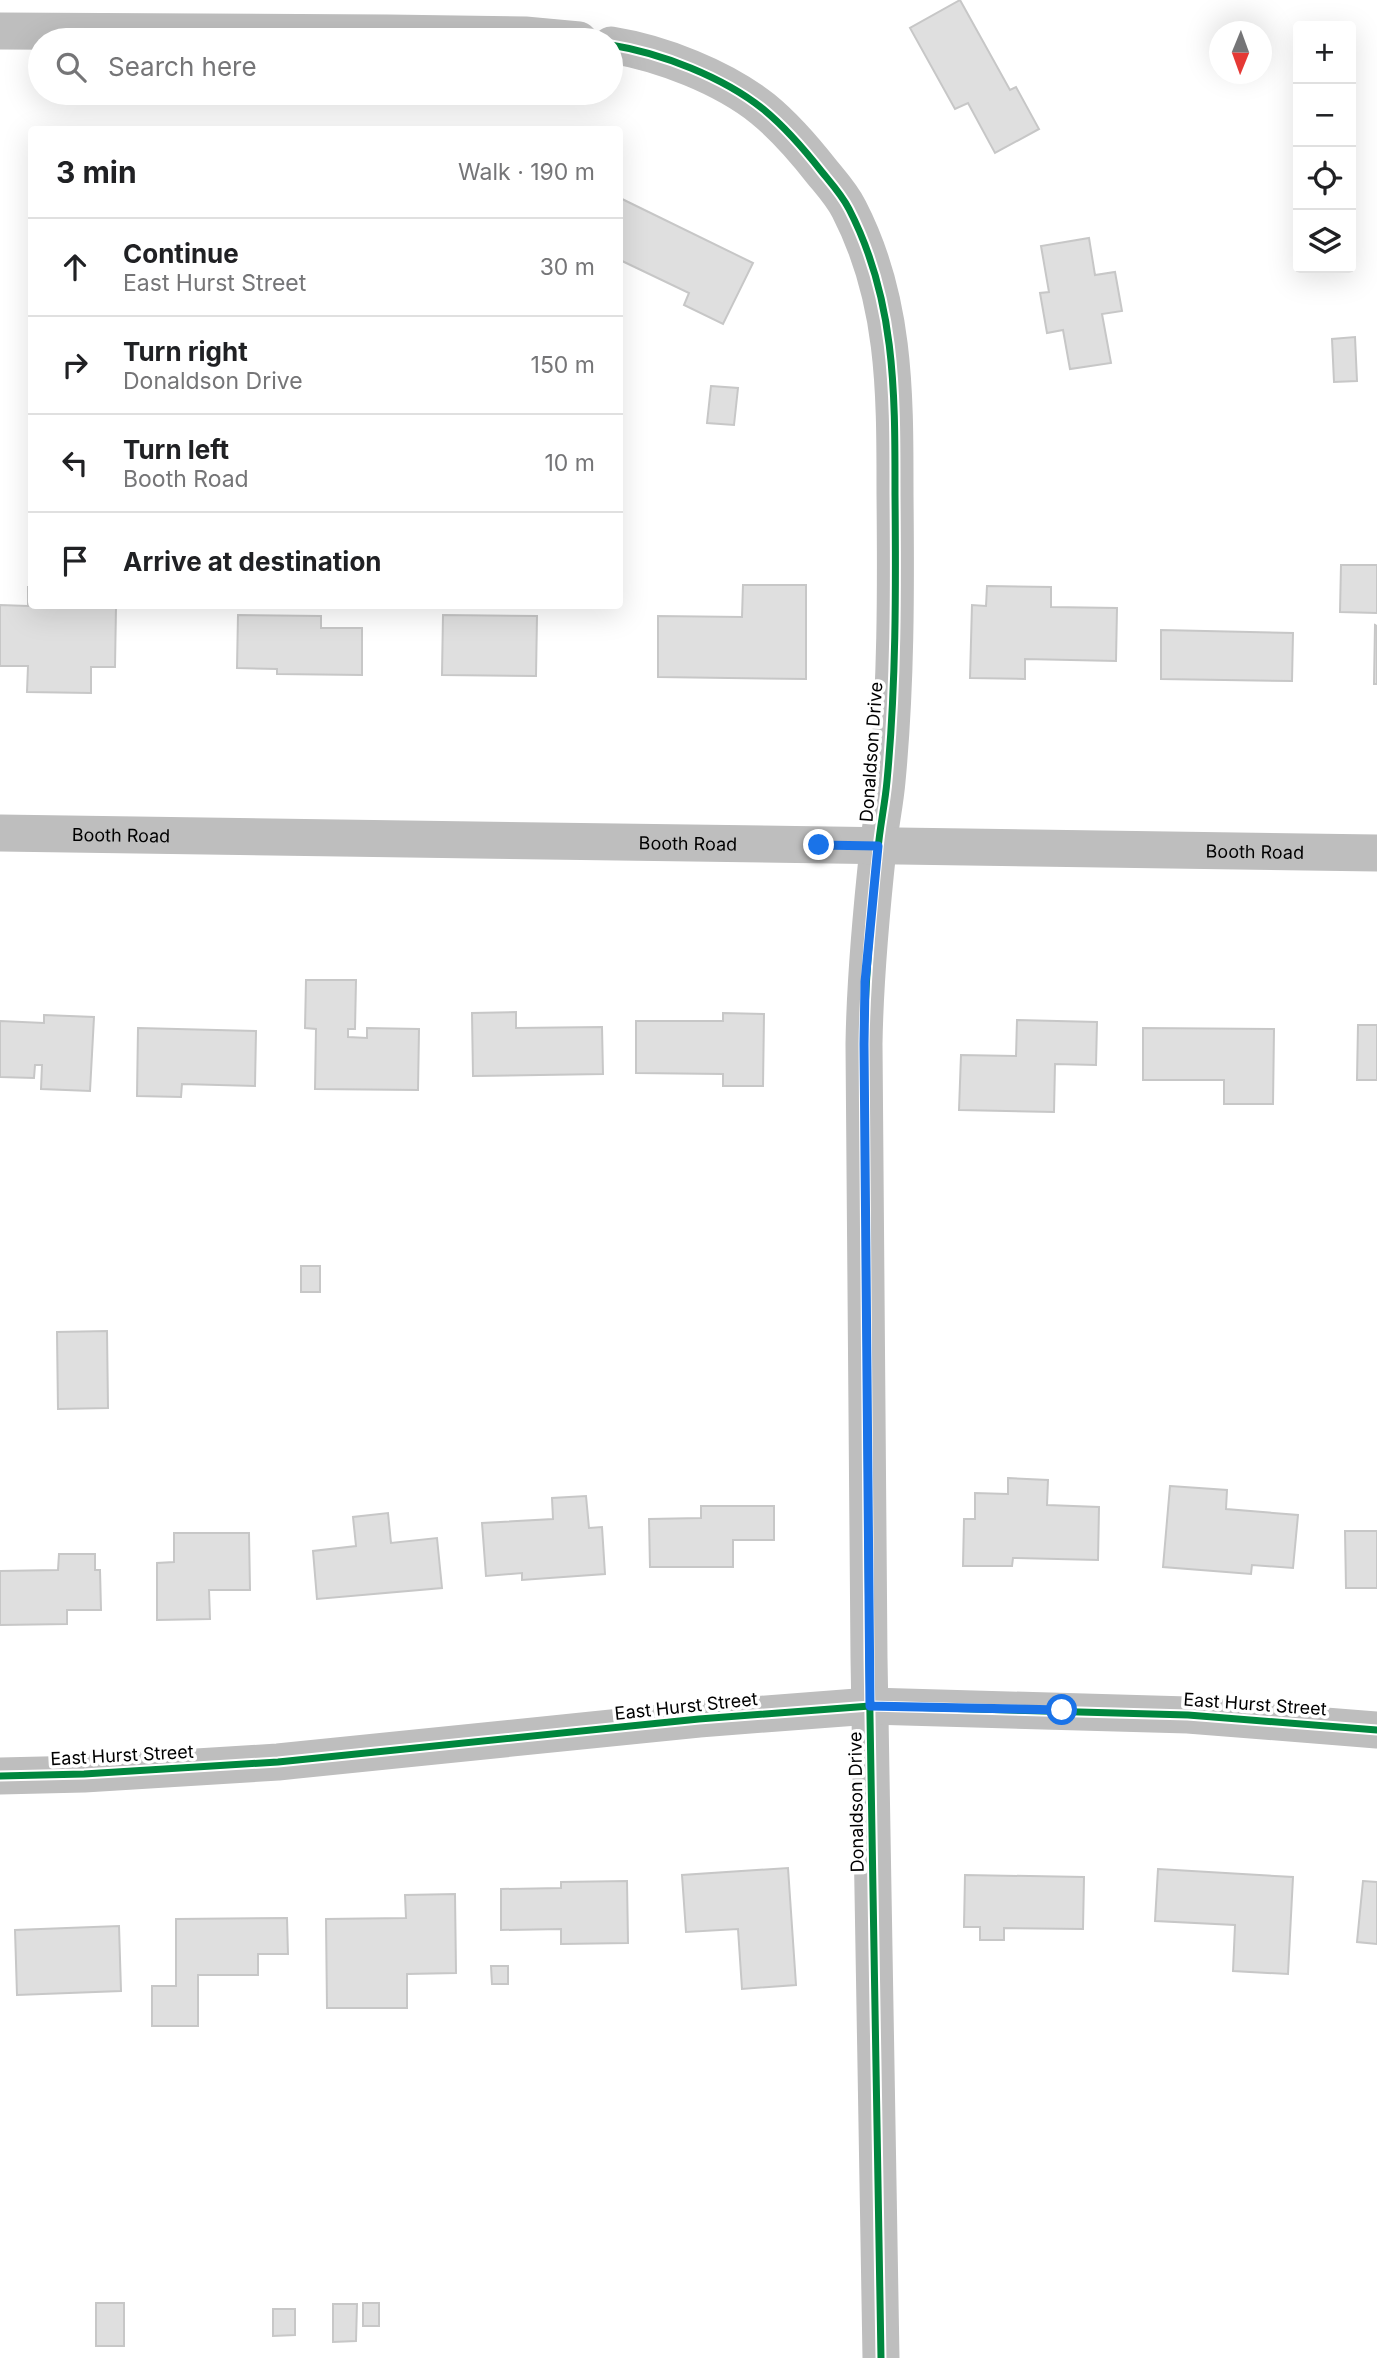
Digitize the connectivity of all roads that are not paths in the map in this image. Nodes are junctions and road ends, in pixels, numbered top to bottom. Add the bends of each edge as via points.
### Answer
1 (0, 31) edge
2 (28, 31) edge
3 (623, 47) edge
4 (0, 833) edge
5 (878, 846) junction
6 (1377, 853) edge
7 (870, 1706) junction
8 (1377, 1730) edge
9 (0, 1776) edge
10 (881, 2358) edge

1 - 2 street
3 - 5 street, Donaldson Drive via 676,63 762,108 802,146 848,207 870,259 893,359 895,428 893,654 887,782
4 - 5 street, Booth Road
5 - 6 street, Booth Road
5 - 7 street, Donaldson Drive via 864,1044
7 - 8 street, East Hurst Street via 1188,1715
7 - 9 street, East Hurst Street via 278,1762
7 - 10 street, Donaldson Drive

